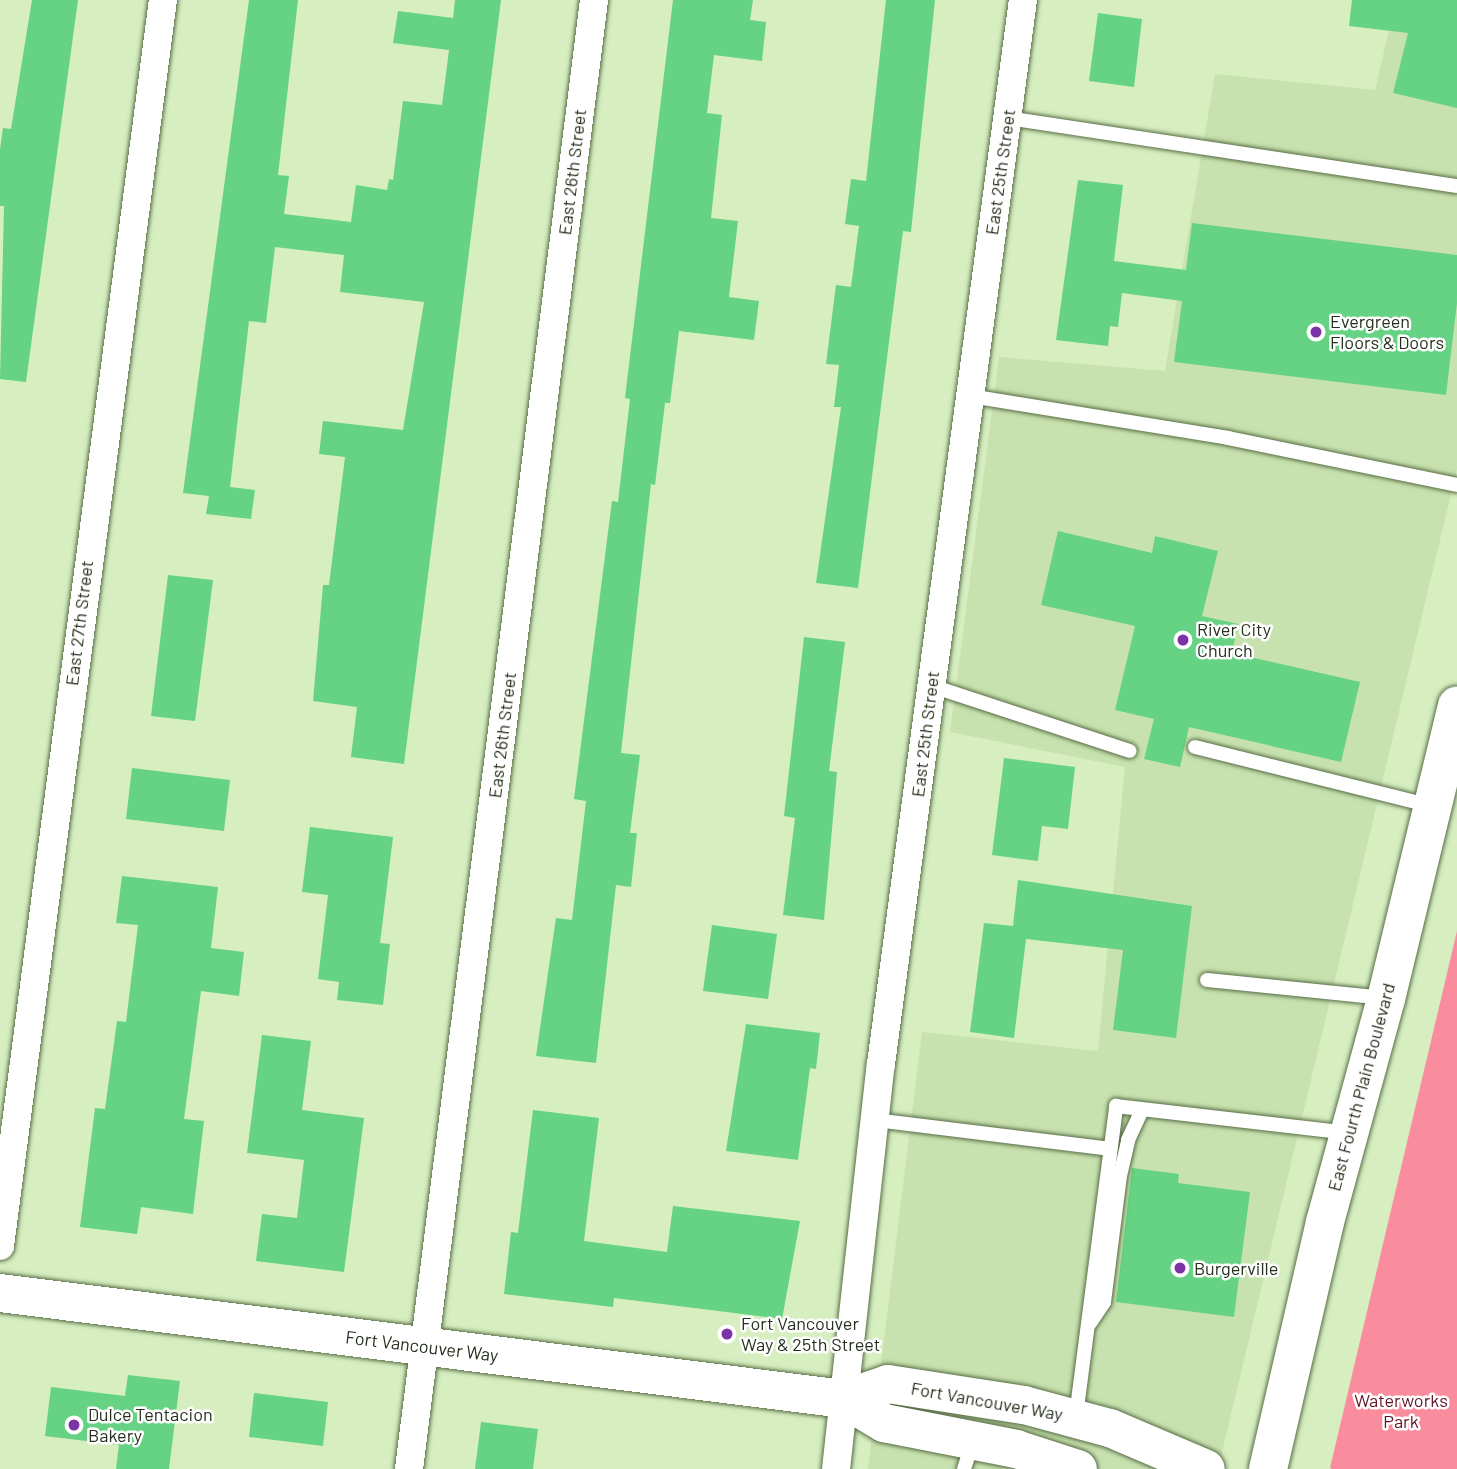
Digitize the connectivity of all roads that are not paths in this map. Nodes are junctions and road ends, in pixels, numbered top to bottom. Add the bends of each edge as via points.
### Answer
1 (163, 0) edge
2 (594, 0) edge
3 (1023, 0) edge
4 (1007, 117) junction
5 (1457, 186) edge
6 (970, 396) junction
7 (1457, 485) edge
8 (932, 686) junction
9 (1457, 705) edge
10 (1195, 747) dead end
11 (1130, 751) dead end
12 (1433, 807) junction
13 (1207, 979) dead end
14 (1386, 999) junction
15 (1142, 1110) junction
16 (875, 1120) junction
17 (1350, 1133) junction
18 (1111, 1149) junction
19 (0, 1246) edge
20 (0, 1293) edge
21 (1088, 1324) junction
22 (426, 1346) junction
23 (844, 1399) junction
24 (1076, 1418) junction
25 (969, 1455) edge
26 (409, 1469) edge
27 (836, 1469) edge
28 (1078, 1469) edge
29 (1206, 1469) edge
30 (1268, 1469) edge

1 - 19 street, East 27th Street
2 - 22 street, East 26th Street
3 - 4 street, East 25th Street
4 - 5 lane
4 - 6 street, East 25th Street
6 - 7 lane via 1228,438
6 - 8 street, East 25th Street
8 - 11 lane
8 - 16 street, East 25th Street
9 - 12 street, East Fourth Plain Boulevard
10 - 12 lane
12 - 14 street, East Fourth Plain Boulevard
13 - 14 lane
14 - 17 street, East Fourth Plain Boulevard
15 - 17 lane
15 - 18 lane via 1116,1106
15 - 21 lane via 1128,1140 1120,1176 1104,1302
16 - 18 lane
16 - 23 street, East 25th Street
17 - 30 street, East Fourth Plain Boulevard
18 - 21 lane
20 - 22 street, Fort Vancouver Way
21 - 24 lane
22 - 23 street, Fort Vancouver Way
22 - 26 street, East 26th Street
23 - 24 street, Fort Vancouver Way via 888,1384 976,1395
23 - 25 street, Fort Vancouver Way via 884,1423
23 - 27 street, East 25th Street
24 - 29 street, Fort Vancouver Way
25 - 28 street, Fort Vancouver Way

